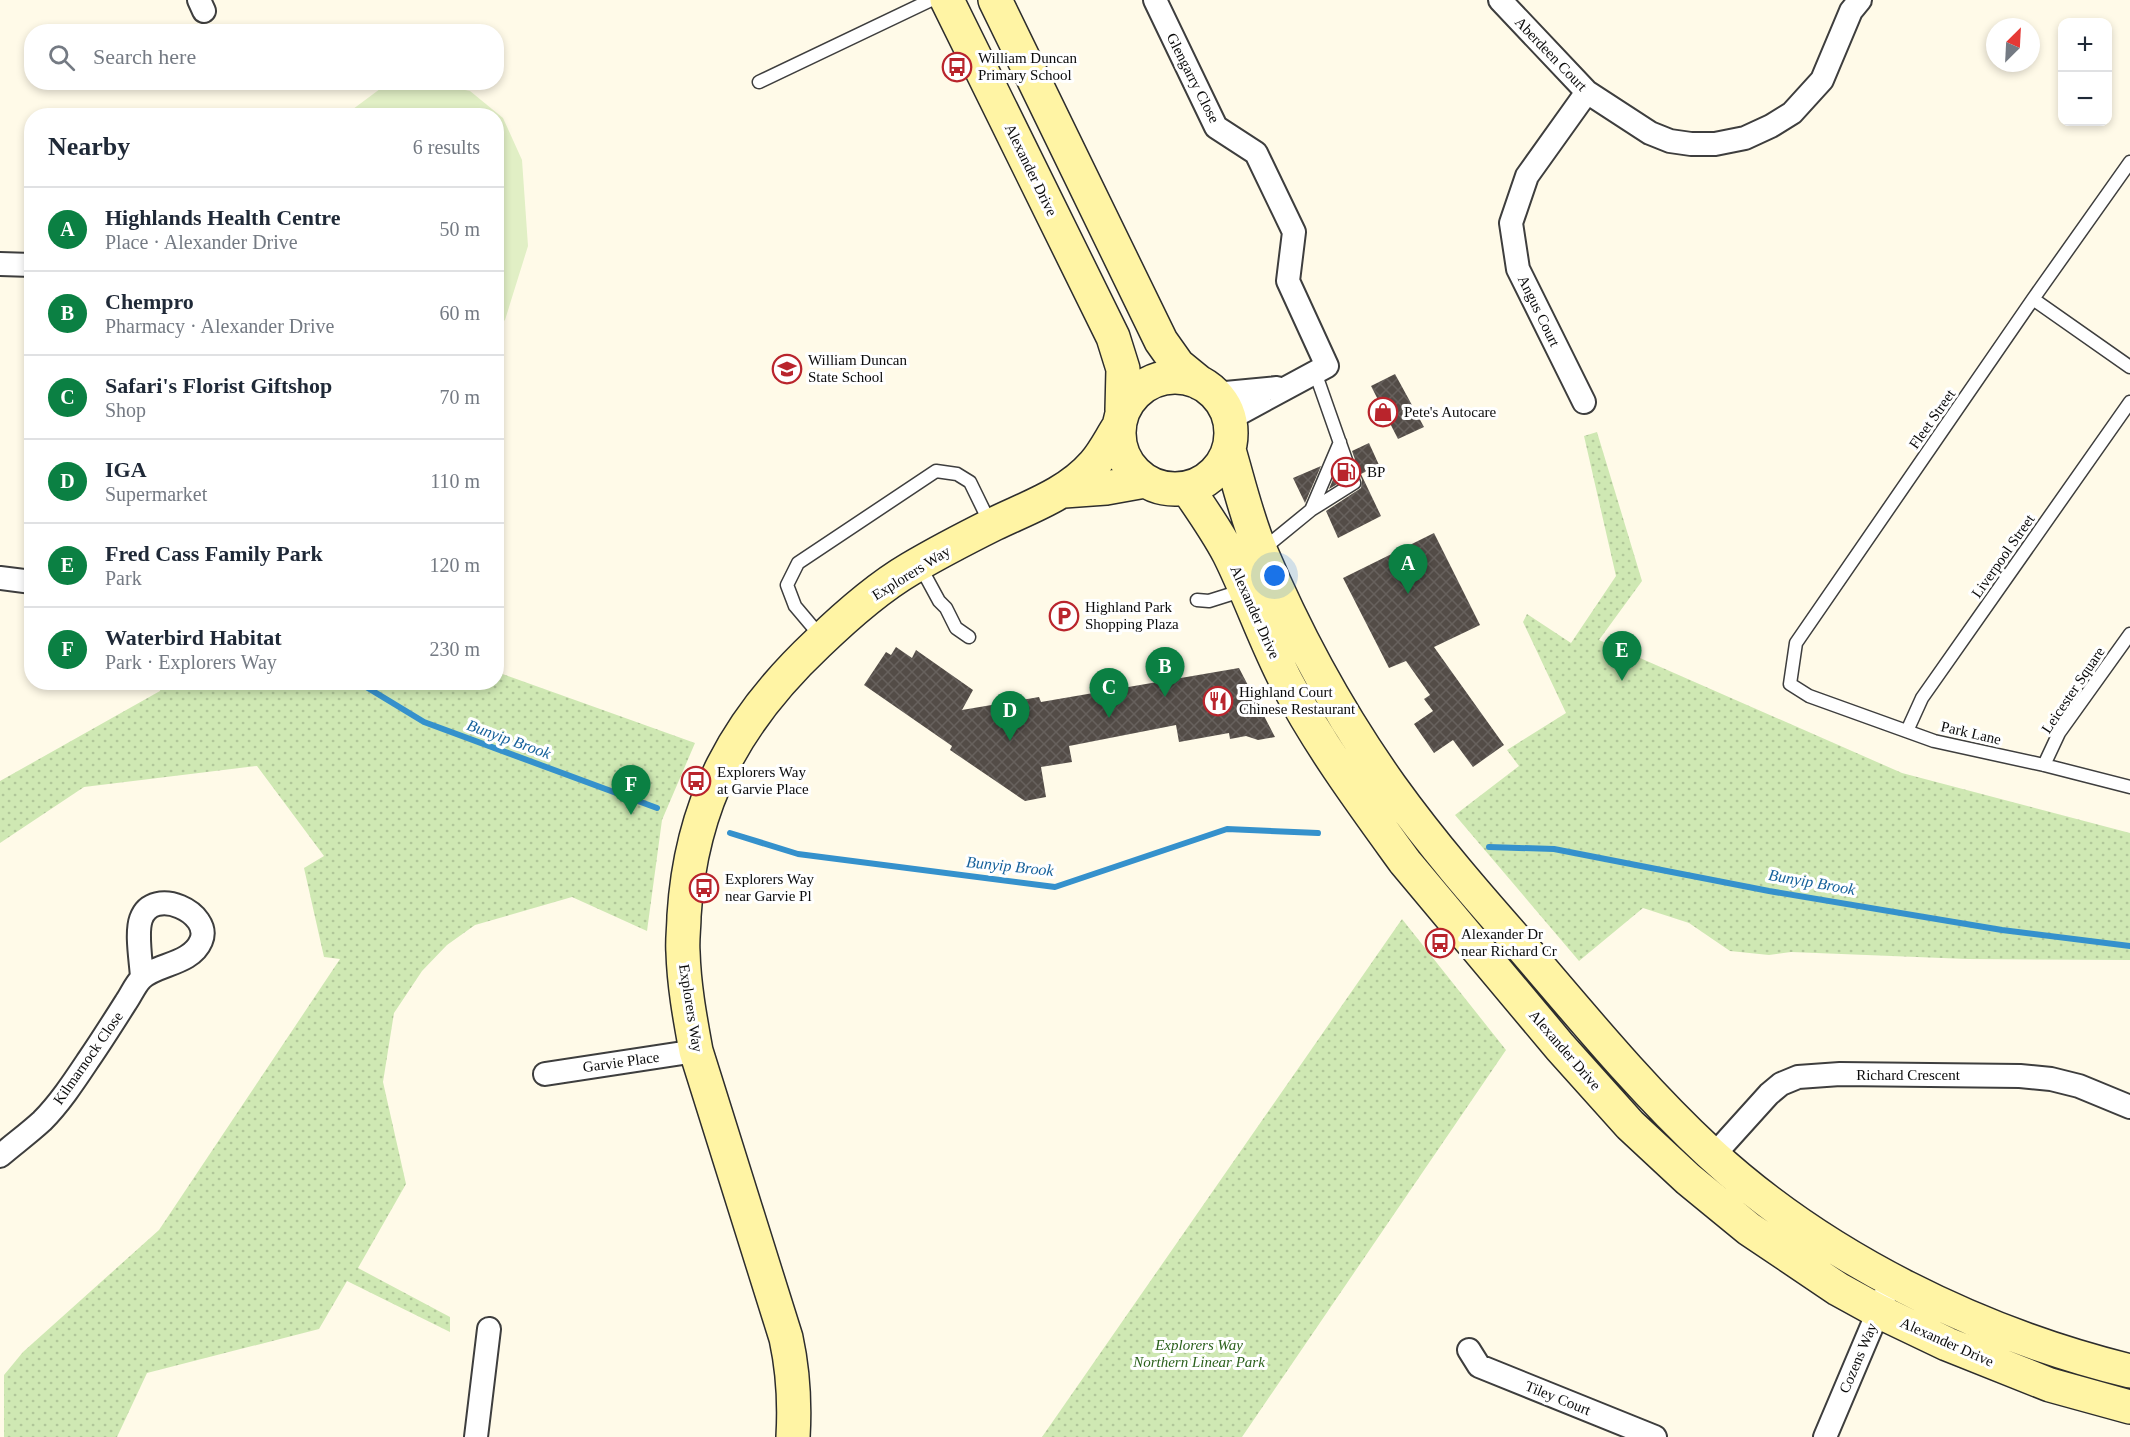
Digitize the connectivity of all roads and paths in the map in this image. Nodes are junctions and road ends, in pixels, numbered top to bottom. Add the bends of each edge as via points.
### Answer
1 (931, 0) edge
2 (947, 0) edge
3 (995, 0) edge
4 (1155, 0) edge
5 (1500, 0) edge
6 (1854, 4) edge
7 (759, 82) dead end
8 (1587, 92) junction
9 (2130, 162) edge
10 (0, 264) edge
11 (24, 265) edge
12 (2033, 299) junction
13 (2130, 367) edge
14 (1315, 372) junction
15 (1584, 402) dead end
16 (2130, 402) edge
17 (1218, 411) junction
18 (1121, 418) junction
19 (1340, 442) junction
20 (1145, 481) junction
21 (1187, 488) junction
22 (1064, 491) junction
23 (1311, 510) junction
24 (991, 525) junction
25 (1260, 552) junction
26 (919, 565) junction
27 (0, 578) edge
28 (24, 581) edge
29 (1245, 589) junction
30 (1197, 600) dead end
31 (2130, 634) edge
32 (969, 637) dead end
33 (822, 639) junction
34 (1809, 696) joint
35 (1907, 731) junction
36 (2044, 765) junction
37 (2130, 787) edge
38 (142, 978) dead end
39 (696, 1051) junction
40 (545, 1074) dead end
41 (2130, 1107) edge
42 (1713, 1155) junction
43 (0, 1156) edge
44 (1892, 1279) junction
45 (1878, 1311) junction
46 (489, 1329) dead end
47 (1469, 1350) dead end
48 (2130, 1371) edge
49 (2130, 1407) edge
50 (476, 1437) edge
51 (793, 1437) edge
52 (1655, 1437) edge
53 (1825, 1437) edge

1 - 7 lane
2 - 18 main road, Alexander Drive via 1113,337 1123,369
3 - 17 main road via 1161,341
4 - 14 street, Glengarry Close via 1216,127 1256,153 1294,232 1288,281 1327,366
5 - 8 street, Aberdeen Court
6 - 8 street, Aberdeen Court via 1822,80 1792,113 1745,138 1715,144 1670,141 1650,133
8 - 15 street, Angus Court via 1527,176 1511,223 1518,269
9 - 12 lane, Fleet Street
10 - 11 street
12 - 13 lane
12 - 34 lane, Fleet Street via 1796,643 1790,684
14 - 17 street via 1288,387
14 - 19 lane
16 - 35 lane, Liverpool Street via 1922,698
17 - 18 main road via 1181,378 1170,378 1150,383 1134,393
17 - 21 main road via 1214,474
17 - 25 main road, Alexander Drive
18 - 20 main road via 1121,451
18 - 22 main road, Explorers Way via 1095,464
19 - 23 lane
19 - 23 lane via 1354,483
20 - 21 main road via 1162,488
20 - 22 main road, Explorers Way
21 - 29 main road, Alexander Drive via 1209,519
22 - 24 main road, Explorers Way
23 - 25 lane
24 - 26 main road, Explorers Way
24 - 33 lane via 970,482 957,474 936,471 798,563 787,585 795,606
25 - 42 main road, Alexander Drive via 1308,653 1356,734 1410,813 1637,1080
26 - 32 lane via 956,628
26 - 33 main road, Explorers Way via 869,598
27 - 28 street
29 - 30 lane via 1209,602
29 - 45 main road, Alexander Drive via 1287,683 1332,758 1404,862 1560,1047 1630,1125 1719,1206 1773,1247
31 - 36 lane, Leicester Square via 2059,733
33 - 39 main road, Explorers Way via 767,696 740,735 715,783 692,847 682,950
34 - 35 lane, Park Lane
35 - 36 lane, Park Lane via 1934,741
36 - 37 lane, Park Lane
38 - 43 street, Kilmarnock Close via 65,1093 42,1121
39 - 40 street, Garvie Place
39 - 51 main road, Explorers Way via 786,1338 792,1374
41 - 42 street, Richard Crescent via 2079,1086 2020,1076 1798,1077 1769,1094
42 - 44 main road, Alexander Drive via 1814,1234
44 - 45 street, Cozens Way
44 - 48 main road, Alexander Drive via 2009,1332
45 - 49 main road, Alexander Drive via 1947,1344 2050,1385
45 - 53 street, Cozens Way
46 - 50 street
47 - 52 street, Tiley Court via 1479,1366

